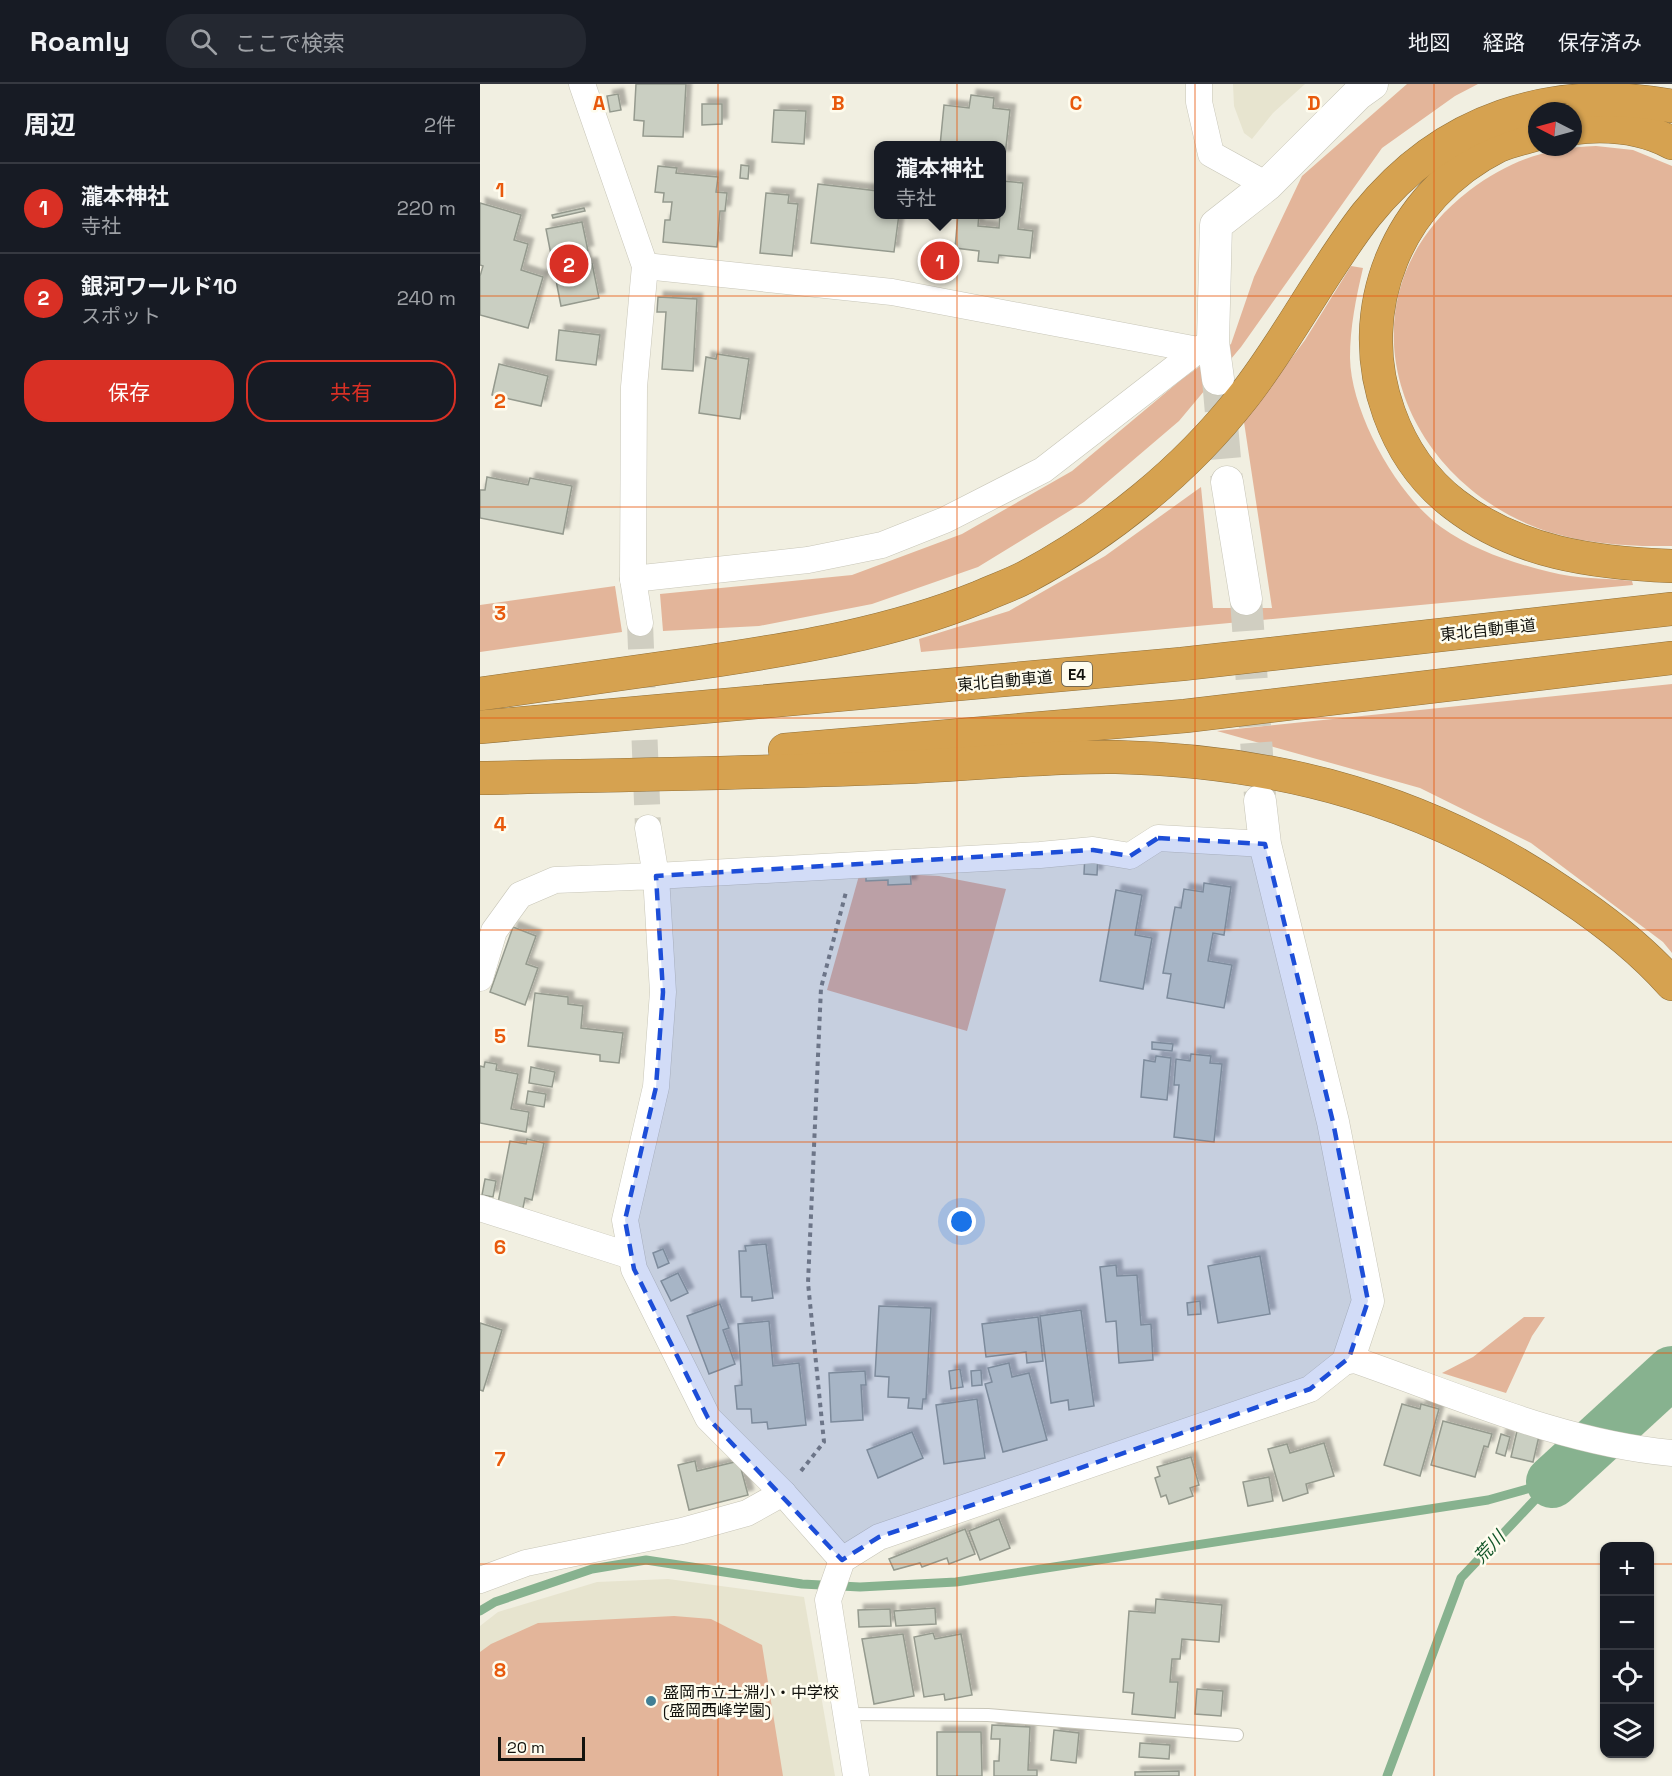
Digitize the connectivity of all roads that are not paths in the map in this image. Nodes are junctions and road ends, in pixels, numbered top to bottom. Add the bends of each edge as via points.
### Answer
1 (582, 84) edge
2 (1199, 84) edge
3 (1372, 84) edge
4 (1672, 106) edge
5 (1582, 127) edge
6 (1528, 137) edge
7 (1672, 143) edge
8 (1267, 185) junction
9 (645, 266) junction
10 (1205, 346) junction
11 (1218, 379) tunnel mouth
12 (1227, 482) tunnel mouth
13 (1672, 566) edge
14 (633, 579) junction
15 (1246, 599) tunnel mouth
16 (1672, 609) edge
17 (640, 623) tunnel mouth
18 (1672, 658) edge
19 (480, 694) edge
20 (480, 727) edge
21 (480, 777) edge
22 (1260, 801) tunnel mouth
23 (648, 828) tunnel mouth
24 (1265, 844) junction
25 (656, 876) junction
26 (480, 978) edge
27 (1672, 984) edge
28 (480, 1208) edge
29 (632, 1256) junction
30 (1349, 1358) junction
31 (1672, 1453) edge
32 (783, 1493) junction
33 (840, 1563) junction
34 (480, 1581) edge
35 (845, 1714) junction
36 (1237, 1736) dead end
37 (856, 1776) edge

1 - 9 street
2 - 8 street via 1199,102 1211,154
3 - 8 street
4 - 19 highway via 1643,97 1564,93 1483,117 1440,142 1366,215 1243,397 1198,446 1148,495 1088,540 1023,579 914,622 852,638
5 - 7 highway via 1626,128
6 - 13 highway via 1499,146 1466,167 1435,193 1406,228 1388,263 1378,302 1375,347 1381,391 1397,435 1422,474 1453,504 1484,524 1518,542 1558,554
8 - 10 street via 1215,225
9 - 10 street via 892,292
9 - 14 street via 634,387
10 - 11 street
10 - 14 street via 1044,470 945,520 882,545 808,560
12 - 15 street
14 - 17 street
16 - 20 highway, 東北自動車道 / E4 via 1171,666
18 - 21 highway via 1185,716
21 - 27 highway via 910,767 1114,757 1188,761 1278,773 1399,807 1460,831 1504,854 1603,920
22 - 24 street
23 - 25 street
24 - 25 street via 1158,838 1130,856 1093,850
24 - 30 street via 1333,1122 1368,1301
25 - 26 street via 555,880 520,895 494,930
25 - 29 street via 663,992 656,1087 625,1220
28 - 29 street
29 - 32 street via 634,1269 670,1346 708,1418
30 - 31 street via 1563,1432 1634,1450
30 - 33 street via 1310,1389 879,1537
32 - 33 street
32 - 34 street via 747,1513 682,1531 526,1563
33 - 35 street via 828,1600
35 - 36 lane via 988,1714
35 - 37 street

